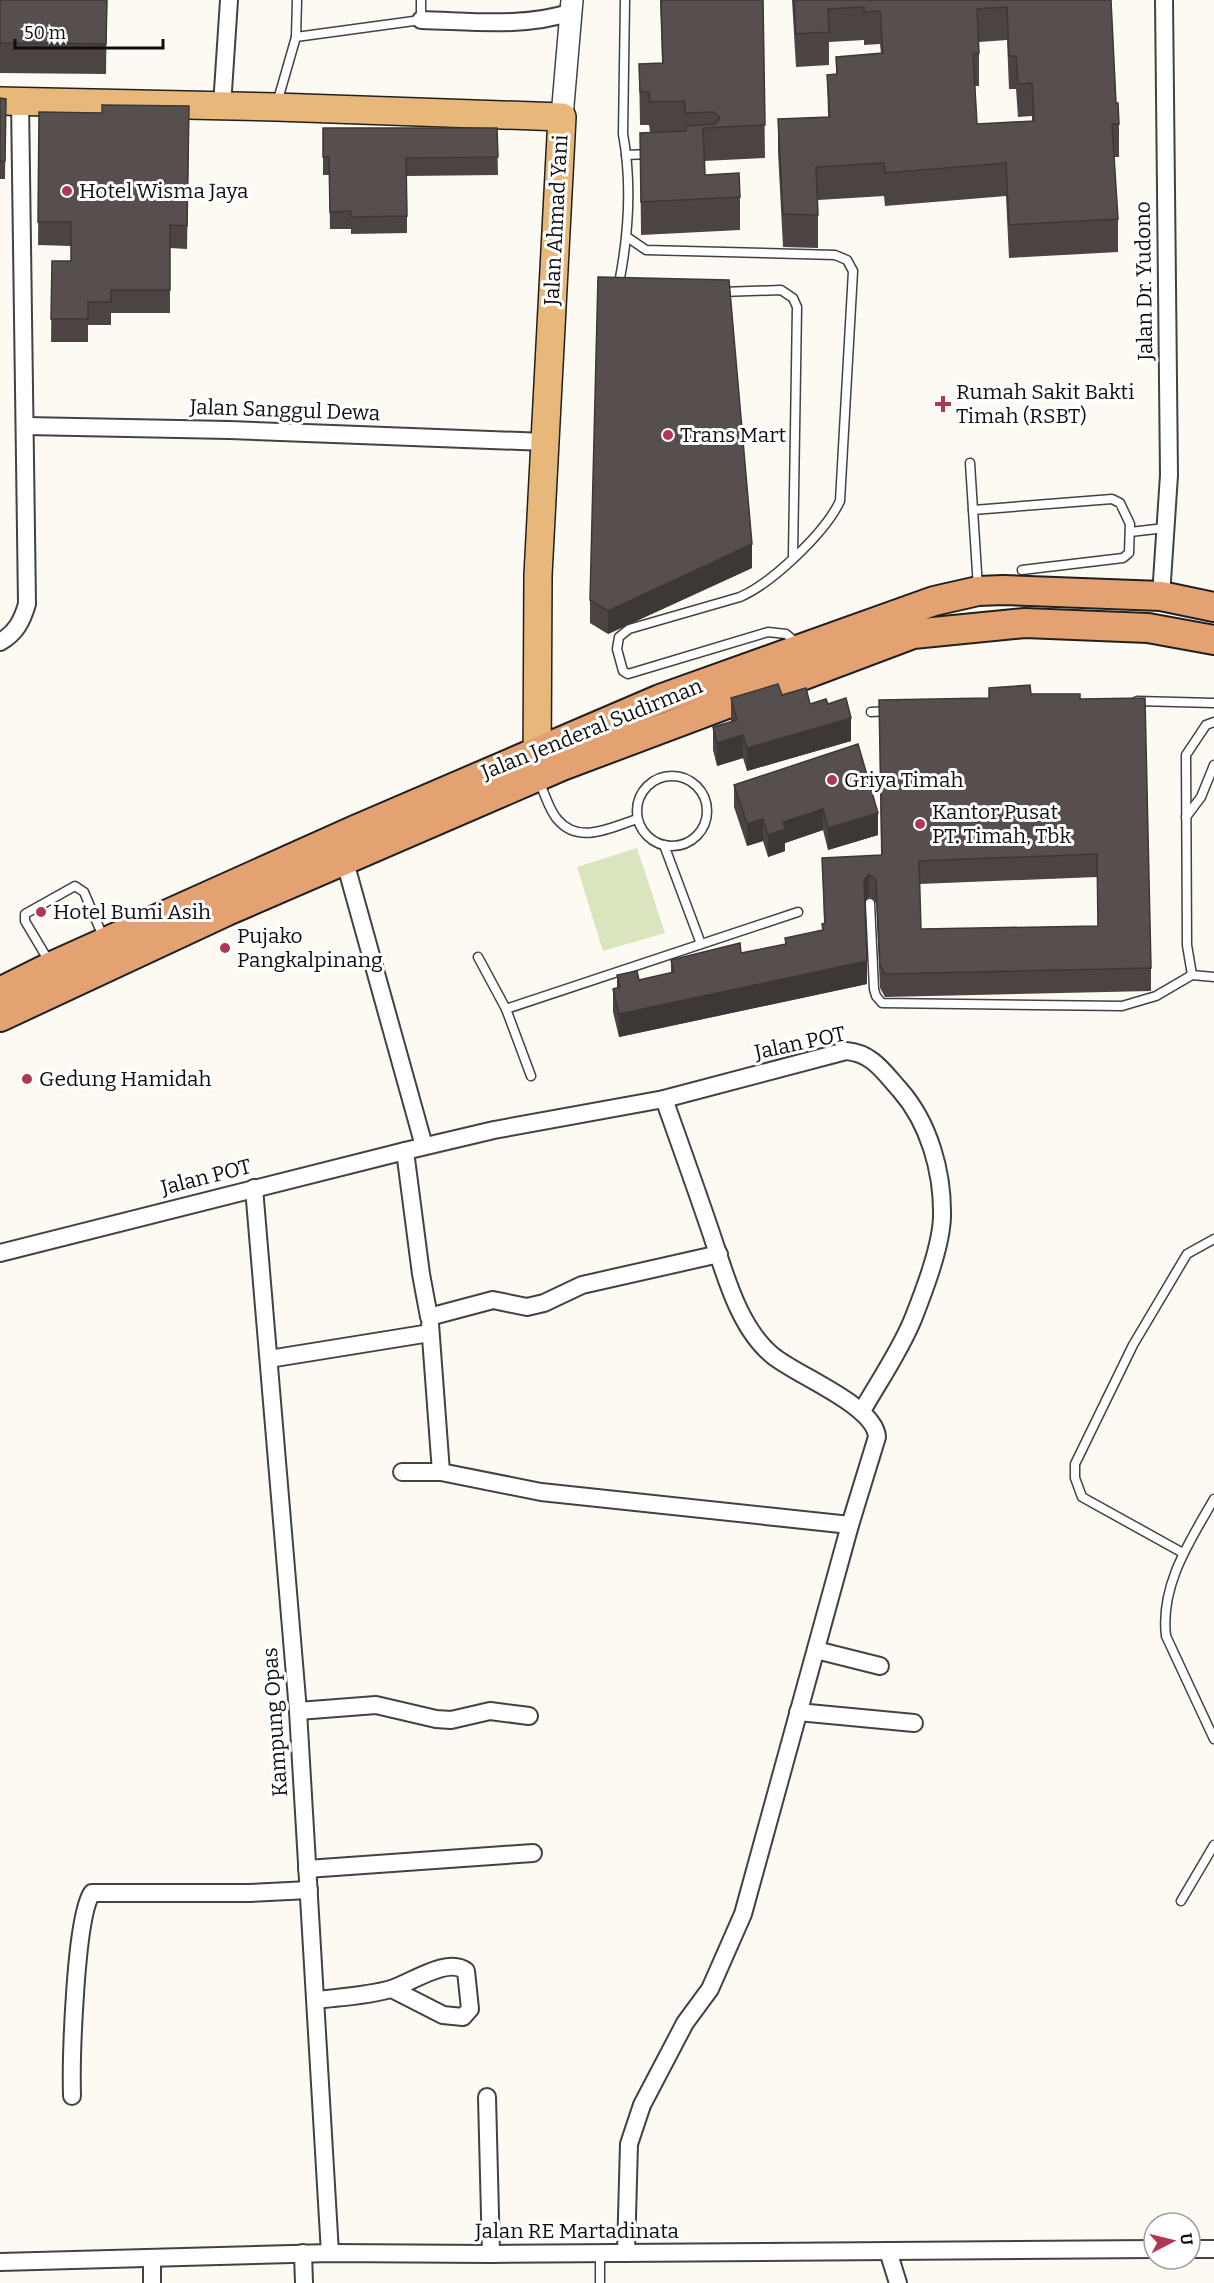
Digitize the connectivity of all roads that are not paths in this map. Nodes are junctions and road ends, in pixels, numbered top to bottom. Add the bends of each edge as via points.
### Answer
1 (230, 0) edge
2 (297, 0) edge
3 (421, 0) edge
4 (626, 0) edge
5 (1164, 0) edge
6 (572, 6) edge
7 (421, 20) junction
8 (296, 37) junction
9 (10, 101) edge
10 (222, 106) junction
11 (276, 107) junction
12 (562, 117) junction
13 (659, 153) edge
14 (626, 154) junction
15 (627, 237) junction
16 (712, 293) edge
17 (632, 296) edge
18 (25, 426) junction
19 (545, 442) junction
20 (970, 463) dead end
21 (973, 510) junction
22 (1165, 528) junction
23 (1130, 532) junction
24 (793, 555) junction
25 (1022, 570) dead end
26 (978, 591) junction
27 (1161, 596) junction
28 (1214, 607) edge
29 (1214, 640) edge
30 (0, 642) edge
31 (801, 647) junction
32 (1125, 701) edge
33 (1214, 703) edge
34 (905, 710) edge
35 (870, 712) dead end
36 (1214, 722) edge
37 (538, 764) junction
38 (1214, 765) edge
39 (1212, 776) edge
40 (1186, 817) junction
41 (638, 819) junction
42 (664, 845) junction
43 (345, 862) junction
44 (870, 903) dead end
45 (798, 912) dead end
46 (701, 944) junction
47 (109, 955) junction
48 (478, 957) dead end
49 (52, 966) junction
50 (1192, 975) junction
51 (1214, 977) edge
52 (0, 992) edge
53 (506, 1009) junction
54 (0, 1017) edge
55 (531, 1076) dead end
56 (664, 1099) junction
57 (424, 1146) junction
58 (405, 1150) junction
59 (254, 1188) junction
60 (1214, 1239) edge
61 (0, 1253) edge
62 (719, 1254) junction
63 (430, 1325) junction
64 (270, 1359) junction
65 (862, 1411) junction
66 (402, 1472) dead end
67 (441, 1472) junction
68 (1214, 1499) edge
69 (850, 1525) junction
70 (1183, 1553) junction
71 (816, 1650) junction
72 (880, 1666) dead end
73 (298, 1712) junction
74 (798, 1712) junction
75 (529, 1716) dead end
76 (914, 1723) dead end
77 (1214, 1738) edge
78 (1214, 1845) edge
79 (533, 1853) dead end
80 (307, 1869) junction
81 (309, 1890) junction
82 (1181, 1901) dead end
83 (392, 1989) dead end
84 (316, 2000) junction
85 (72, 2096) dead end
86 (487, 2097) dead end
87 (1142, 2249) edge
88 (888, 2251) junction
89 (600, 2252) junction
90 (303, 2253) junction
91 (330, 2253) junction
92 (626, 2253) junction
93 (491, 2254) junction
94 (152, 2259) junction
95 (0, 2262) edge
96 (152, 2283) edge
97 (303, 2283) edge
98 (600, 2283) edge
99 (898, 2283) edge

1 - 10 street
2 - 8 lane
3 - 7 lane
4 - 14 lane via 622,134
5 - 22 street, Jalan Dr. Yudono via 1169,463
6 - 7 street via 548,20
6 - 12 street
7 - 8 lane
8 - 11 lane
9 - 10 main road, Jalan Ahmad Yani
9 - 18 street
10 - 11 main road, Jalan Ahmad Yani
11 - 12 main road, Jalan Ahmad Yani
12 - 19 main road, Jalan Ahmad Yani
13 - 14 lane
14 - 15 lane
15 - 17 lane via 620,278 623,288
15 - 24 lane via 646,250 835,255 847,260 853,271 840,501 831,520
16 - 24 lane via 781,290 793,298 797,307
18 - 19 street, Jalan Sanggul Dewa
18 - 30 street via 27,604 21,622
19 - 37 main road, Jalan Ahmad Yani via 538,575
20 - 21 lane
21 - 23 lane via 1112,499 1125,511
21 - 26 lane
22 - 23 lane
22 - 27 street, Jalan Dr. Yudono
23 - 25 lane via 1129,553 1123,558
24 - 31 lane via 757,590 629,629 619,637 617,649 622,671 628,674 768,632 786,634
26 - 27 highway, Jalan Jenderal Sudirman
26 - 31 highway, Jalan Jenderal Sudirman via 934,601
27 - 28 highway, Jalan Jenderal Sudirman
29 - 37 highway, Jalan Jenderal Sudirman via 1148,628 1036,623 913,634
31 - 37 highway, Jalan Jenderal Sudirman via 660,699
32 - 33 lane
34 - 35 lane
36 - 40 lane via 1206,725 1186,755
37 - 41 lane via 557,820 565,826 590,834
37 - 43 highway, Jalan Jenderal Sudirman
37 - 47 highway, Jalan Jenderal Sudirman via 355,830
38 - 39 lane
39 - 40 lane
40 - 50 lane via 1187,945
41 - 42 lane via 652,840
41 - 42 lane via 641,794 655,781 673,776 696,786 705,803 705,822 699,834 677,846
42 - 46 lane
43 - 47 highway, Jalan Jenderal Sudirman
43 - 57 street
44 - 50 lane via 874,989 882,1003 1122,1006 1156,996
45 - 46 lane
46 - 53 lane
47 - 49 highway, Jalan Jenderal Sudirman
47 - 49 lane via 84,892 75,886 25,914 25,921
47 - 54 highway, Jalan Jenderal Sudirman
48 - 53 lane
49 - 52 highway, Jalan Jenderal Sudirman
50 - 51 lane
53 - 55 lane
56 - 57 street, Jalan POT
56 - 62 street
56 - 65 street, Jalan POT via 846,1051 872,1059 914,1105 925,1125 937,1168 942,1218 939,1240 913,1320
57 - 58 street, Jalan POT
58 - 59 street, Jalan POT
58 - 63 street
59 - 61 street, Jalan POT
59 - 64 street, Kampung Opas
60 - 70 lane via 1187,1254 1133,1345 1075,1464 1082,1497
62 - 63 street via 582,1285 526,1307 493,1300
62 - 65 street via 735,1301 771,1355
63 - 64 street
63 - 67 street
64 - 73 street, Kampung Opas
65 - 69 street via 877,1437
66 - 67 street
67 - 69 street via 541,1492
68 - 70 lane
69 - 71 street
70 - 77 lane via 1165,1605 1166,1635
71 - 72 street
71 - 74 street
73 - 75 street via 376,1706 451,1720 490,1711
73 - 80 street, Kampung Opas
74 - 76 street
74 - 92 street via 731,1947 642,2105 629,2144
78 - 82 lane
79 - 80 street
80 - 81 street, Kampung Opas
81 - 84 street, Kampung Opas
81 - 85 street via 92,1893 83,1925 72,2032
83 - 84 street
84 - 91 street, Kampung Opas
86 - 93 street
87 - 88 street, Jalan RE Martadinata
88 - 92 street, Jalan RE Martadinata
88 - 99 street
89 - 92 street, Jalan RE Martadinata
89 - 93 street, Jalan RE Martadinata
89 - 98 lane
90 - 91 street, Jalan RE Martadinata
90 - 94 street, Jalan RE Martadinata
90 - 97 street
91 - 93 street, Jalan RE Martadinata
94 - 95 street, Jalan RE Martadinata
94 - 96 street

